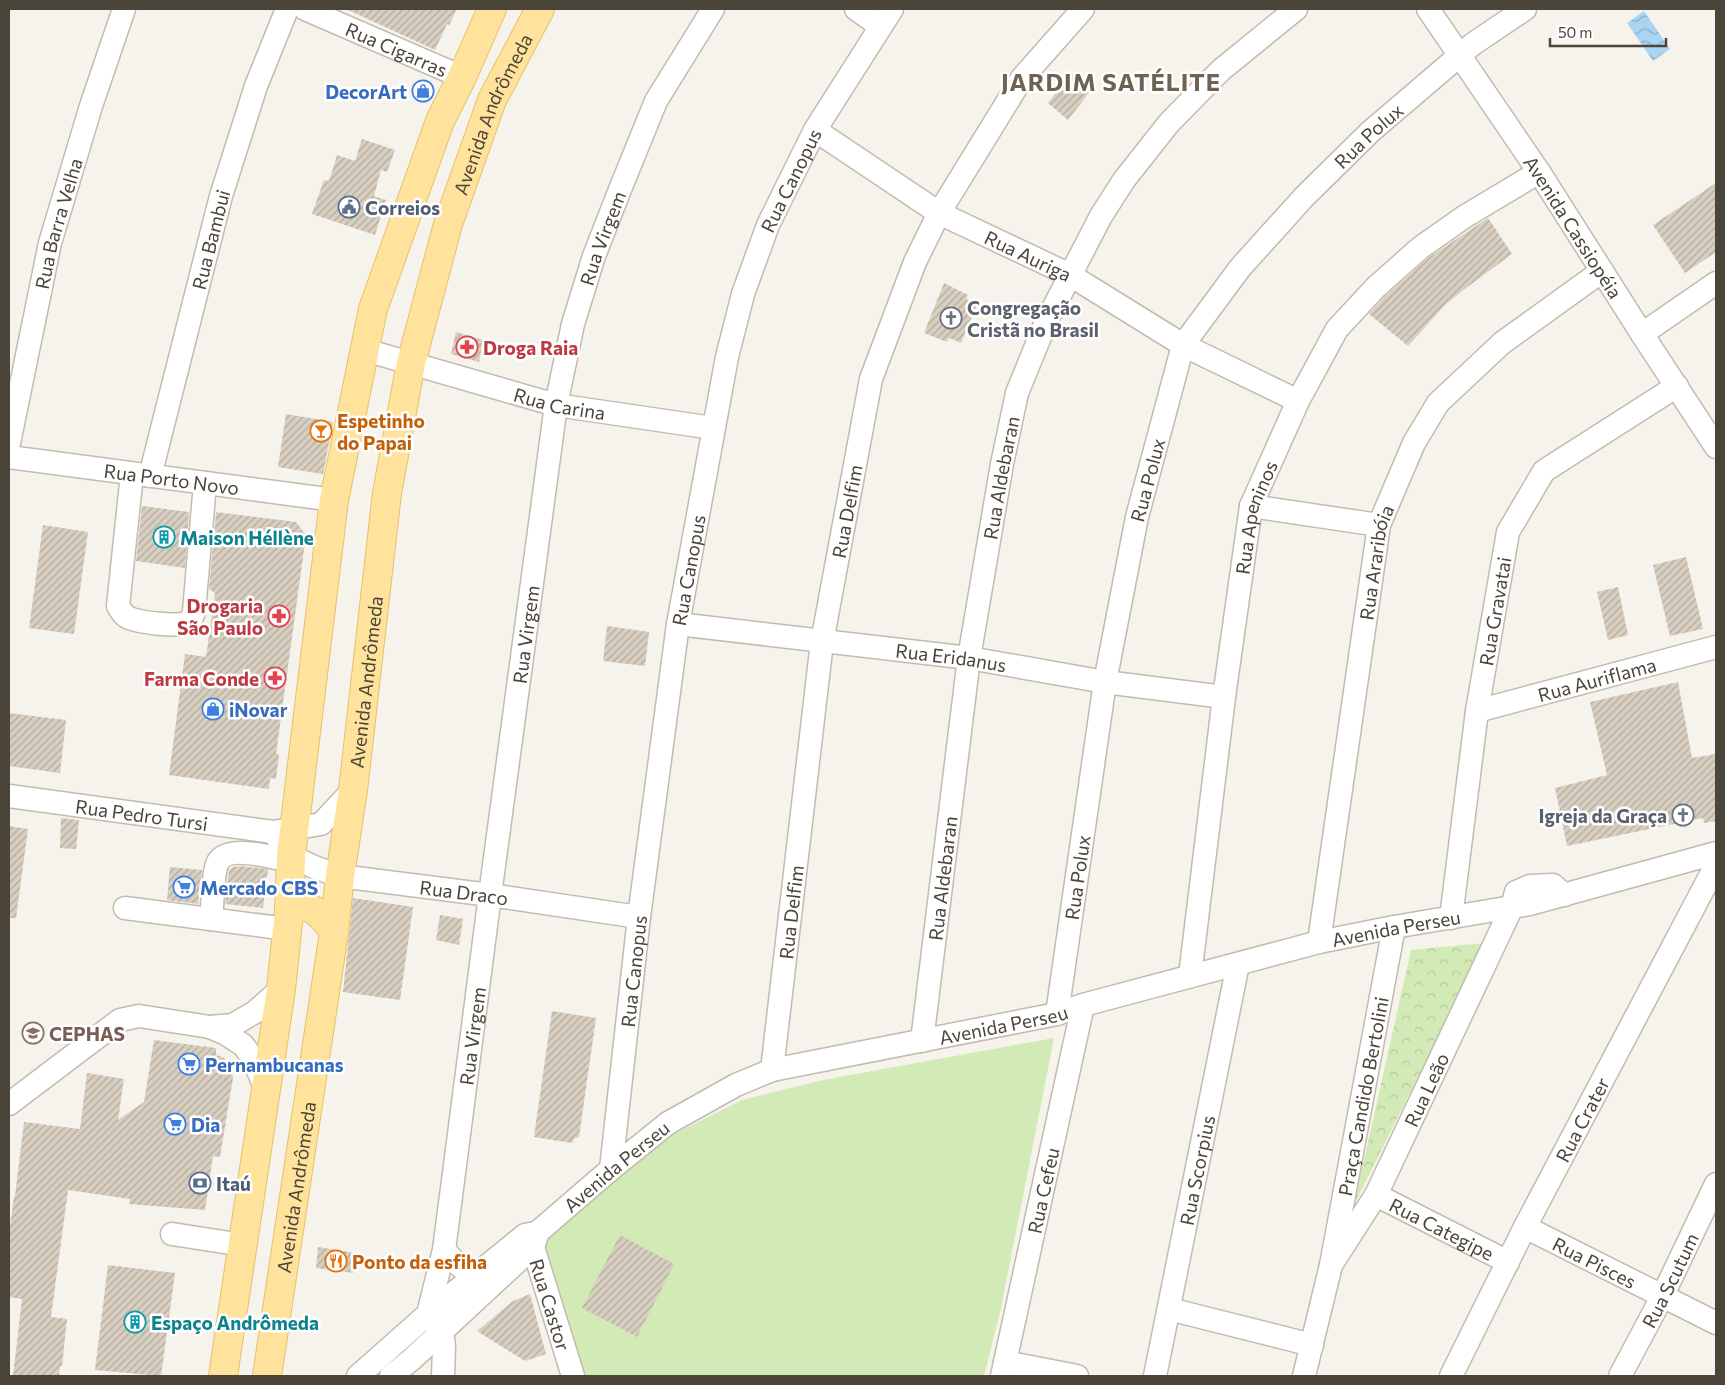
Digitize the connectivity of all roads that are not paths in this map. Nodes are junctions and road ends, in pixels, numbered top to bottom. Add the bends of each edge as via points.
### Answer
1 (124, 9) edge
2 (287, 9) edge
3 (305, 9) edge
4 (492, 9) edge
5 (540, 9) edge
6 (713, 9) edge
7 (856, 9) edge
8 (1084, 9) edge
9 (1296, 9) edge
10 (1428, 9) edge
11 (1525, 9) edge
12 (886, 18) edge
13 (1460, 55) junction
14 (462, 77) junction
15 (815, 130) junction
16 (1539, 172) junction
17 (939, 213) junction
18 (1602, 271) junction
19 (1070, 275) junction
20 (1716, 283) edge
21 (1642, 334) junction
22 (1183, 345) junction
23 (365, 350) junction
24 (411, 363) junction
25 (1677, 386) junction
26 (1298, 401) junction
27 (556, 404) junction
28 (712, 428) junction
29 (9, 443) edge
30 (1716, 447) edge
31 (9, 457) edge
32 (141, 475) junction
33 (205, 483) junction
34 (334, 500) junction
35 (1251, 506) junction
36 (1379, 526) junction
37 (678, 624) junction
38 (822, 642) junction
39 (1716, 647) edge
40 (969, 658) junction
41 (1106, 682) junction
42 (1224, 697) junction
43 (1477, 711) junction
44 (353, 790) junction
45 (9, 796) edge
46 (284, 831) junction
47 (1716, 853) edge
48 (291, 858) junction
49 (1716, 865) edge
50 (340, 876) junction
51 (490, 895) junction
52 (1512, 907) junction
53 (124, 908) dead end
54 (640, 917) junction
55 (1451, 918) junction
56 (211, 919) junction
57 (288, 920) junction
58 (1394, 927) junction
59 (334, 932) junction
60 (1319, 942) junction
61 (1238, 964) junction
62 (1190, 976) junction
63 (282, 989) junction
64 (1083, 1005) junction
65 (1057, 1014) junction
66 (210, 1027) junction
67 (922, 1041) junction
68 (772, 1070) junction
69 (266, 1089) junction
70 (9, 1104) edge
71 (611, 1169) junction
72 (1716, 1184) edge
73 (1376, 1195) junction
74 (1525, 1227) junction
75 (172, 1234) dead end
76 (532, 1238) junction
77 (243, 1245) junction
78 (444, 1250) junction
79 (1508, 1262) junction
80 (1331, 1266) junction
81 (473, 1276) junction
82 (1663, 1296) junction
83 (1169, 1309) junction
84 (435, 1322) junction
85 (1716, 1323) edge
86 (396, 1343) junction
87 (1312, 1345) junction
88 (416, 1368) edge
89 (273, 1369) edge
90 (1003, 1369) edge
91 (223, 1376) edge
92 (358, 1376) edge
93 (391, 1376) edge
94 (443, 1376) edge
95 (573, 1376) edge
96 (1077, 1376) edge
97 (1154, 1376) edge
98 (1304, 1376) edge
99 (1451, 1376) edge
100 (1620, 1376) edge

1 - 29 street, Rua Barra Velha via 50,243
2 - 32 street, Rua Bambui via 256,86 221,196
3 - 14 street, Rua Cigarras
4 - 14 main road
5 - 24 main road, Avenida Andrômeda via 492,100 448,224
6 - 27 street, Rua Virgem via 656,101 621,187 594,256 573,324
7 - 12 street
8 - 17 street, Rua Delfim via 1022,78
9 - 19 street, Rua Aldebaran via 1221,70 1169,124 1124,180
10 - 13 street, Avenida Cassiopéia
11 - 13 street, Rua Polux
12 - 15 street, Rua Canopus
13 - 16 street, Avenida Cassiopéia
13 - 22 street, Rua Polux via 1370,132 1304,197 1240,268
14 - 23 main road via 440,121 373,309
15 - 17 street, Rua Auriga
15 - 28 street, Rua Canopus via 768,225 743,294
16 - 18 street, Avenida Cassiopéia
16 - 26 street, Rua Apeninos via 1420,248 1376,287 1337,329
17 - 19 street, Rua Auriga
17 - 38 street, Rua Delfim via 916,262 871,379
18 - 21 street, Avenida Cassiopéia
18 - 36 street, Rua Araribóia via 1502,343 1438,403 1414,444
19 - 22 street, Rua Auriga
19 - 40 street, Rua Aldebaran via 1046,322 1017,393
20 - 21 street
21 - 25 street, Avenida Cassiopéia
22 - 26 street, Rua Auriga
22 - 41 street, Rua Polux via 1136,517
23 - 24 street, Rua Carina
23 - 34 main road
24 - 27 street, Rua Carina
24 - 44 main road, Avenida Andrômeda via 387,493
25 - 30 street, Avenida Cassiopéia
25 - 43 street, Rua Gravatai via 1544,471 1508,532
26 - 35 street, Rua Apeninos
27 - 28 street, Rua Carina
27 - 51 street, Rua Virgem
28 - 37 street, Rua Canopus
31 - 32 street, Rua Porto Novo
32 - 33 street, Rua Porto Novo
32 - 33 street, Rua Bambui via 118,606 128,618 151,622 179,625 192,619
33 - 34 street, Rua Porto Novo
34 - 46 main road
35 - 36 street
35 - 42 street, Rua Apeninos
36 - 60 street, Rua Araribóia
37 - 38 street, Rua Eridanus
37 - 54 street, Rua Canopus
38 - 40 street, Rua Eridanus
38 - 68 street, Rua Delfim
39 - 43 street, Rua Auriflama
40 - 41 street, Rua Eridanus
40 - 67 street, Rua Aldebaran
41 - 42 street, Rua Eridanus
41 - 65 street, Rua Polux
42 - 62 street, Rua Apeninos
43 - 55 street, Rua Gravatai
44 - 46 street, Rua Pedro Tursi via 322,824
44 - 50 main road, Avenida Andrômeda
45 - 46 street, Rua Pedro Tursi
46 - 48 main road
47 - 52 street via 1564,895 1553,885 1530,886 1516,892
48 - 50 street, Rua Draco
48 - 56 street, Rua Draco via 242,853 222,857 216,872
48 - 57 main road
49 - 74 street, Rua Crater
50 - 51 street, Rua Draco
50 - 59 main road, Avenida Andrômeda
51 - 54 street, Rua Draco
51 - 78 street, Rua Virgem
52 - 55 street, Avenida Perseu
52 - 73 street, Rua Leão
53 - 56 street
54 - 71 street, Rua Canopus
55 - 58 street, Avenida Perseu
56 - 57 street
57 - 59 main road via 295,908 304,907 322,915
57 - 63 main road
58 - 60 street, Avenida Perseu
58 - 80 street, Praça Candido Bertolini
59 - 89 main road, Avenida Andrômeda
60 - 61 street, Avenida Perseu
61 - 62 street, Avenida Perseu
61 - 83 street, Rua Scorpius
62 - 64 street, Avenida Perseu
63 - 66 street via 255,1012 233,1025
63 - 69 main road
64 - 65 street, Avenida Perseu
64 - 90 street, Rua Cefeu
65 - 67 street, Avenida Perseu
66 - 69 street via 243,1045
66 - 70 street via 139,1016 120,1020
67 - 68 street, Avenida Perseu
68 - 71 street, Avenida Perseu via 736,1085 668,1123
69 - 77 main road
71 - 76 street, Avenida Perseu
72 - 82 street, Rua Scutum
73 - 79 street, Rua Categipe
73 - 80 street, Rua Leão
74 - 79 street, Rua Crater
74 - 82 street, Rua Pisces
75 - 77 street
76 - 81 street, Avenida Perseu
76 - 84 street, Avenida Perseu
76 - 95 street, Rua Castor
77 - 91 main road
78 - 81 street
78 - 84 street, Rua Virgem
79 - 99 street, Rua Crater
80 - 87 street, Praça Candido Bertolini
81 - 84 street, Avenida Perseu
82 - 85 street, Rua Pisces
82 - 100 street, Rua Scutum
83 - 87 street
83 - 97 street, Rua Scorpius
84 - 86 street, Avenida Perseu
84 - 88 street, Avenida Perseu
84 - 94 street via 444,1346
86 - 88 street
86 - 92 street, Avenida Perseu
87 - 98 street, Praça Candido Bertolini
88 - 93 street, Avenida Perseu
90 - 96 street

